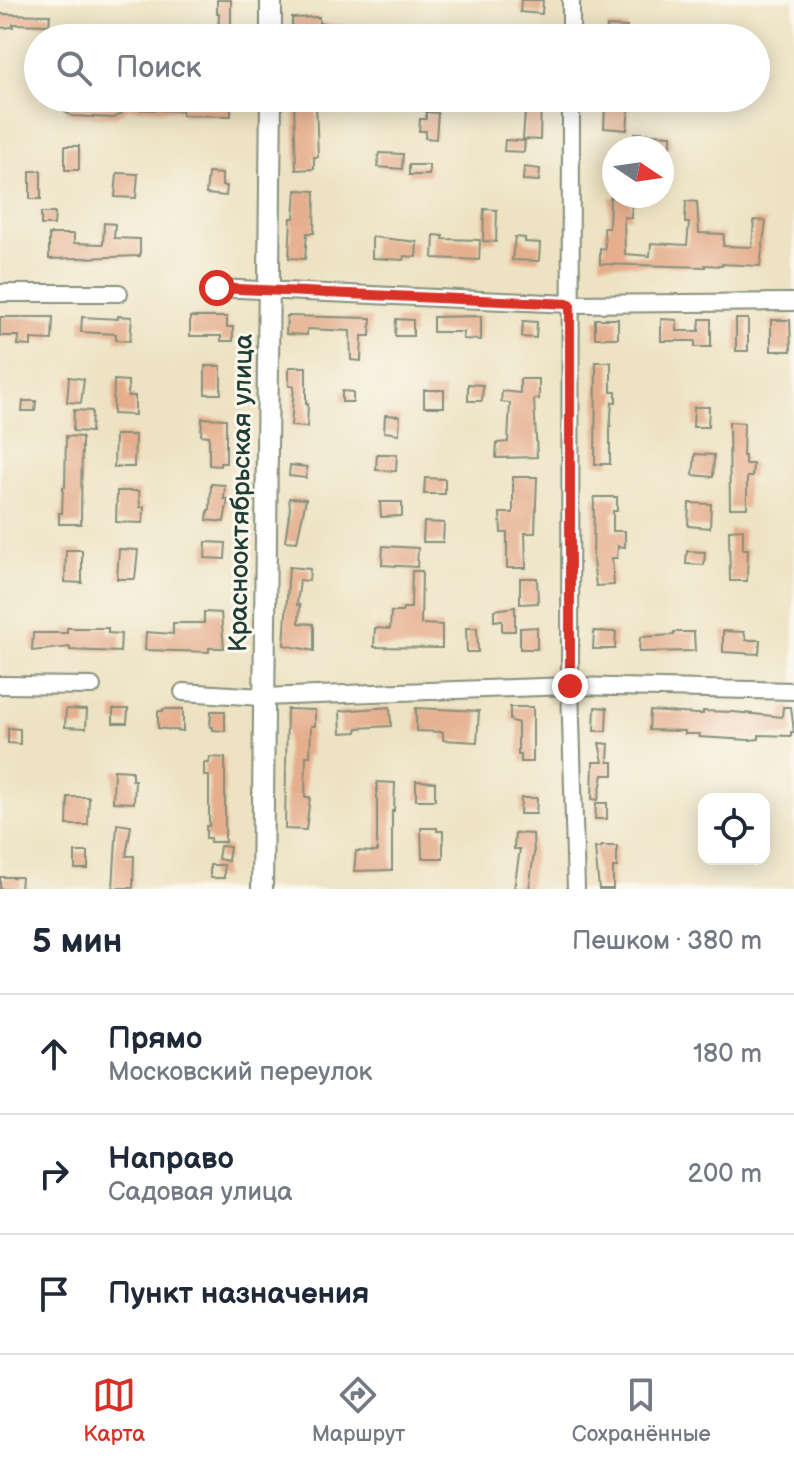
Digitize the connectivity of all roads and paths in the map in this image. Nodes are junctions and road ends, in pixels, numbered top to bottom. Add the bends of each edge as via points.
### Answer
1 (271, 0) edge
2 (571, 0) edge
3 (271, 24) edge
4 (571, 24) edge
5 (271, 112) edge
6 (571, 112) edge
7 (217, 288) dead end
8 (270, 289) junction
9 (0, 293) edge
10 (119, 293) dead end
11 (794, 302) edge
12 (570, 304) junction
13 (0, 685) edge
14 (92, 686) dead end
15 (570, 686) junction
16 (794, 691) edge
17 (183, 692) dead end
18 (262, 697) junction
19 (262, 889) edge
20 (576, 889) edge

1 - 3 main road
2 - 4 street
5 - 8 main road, Краснооктябрьская улица
6 - 12 street
7 - 8 street
8 - 12 street
8 - 18 main road, Краснооктябрьская улица
9 - 10 street
11 - 12 street
12 - 15 street
13 - 14 street
15 - 16 street
15 - 18 street
15 - 20 street
17 - 18 street
18 - 19 main road, Краснооктябрьская улица

